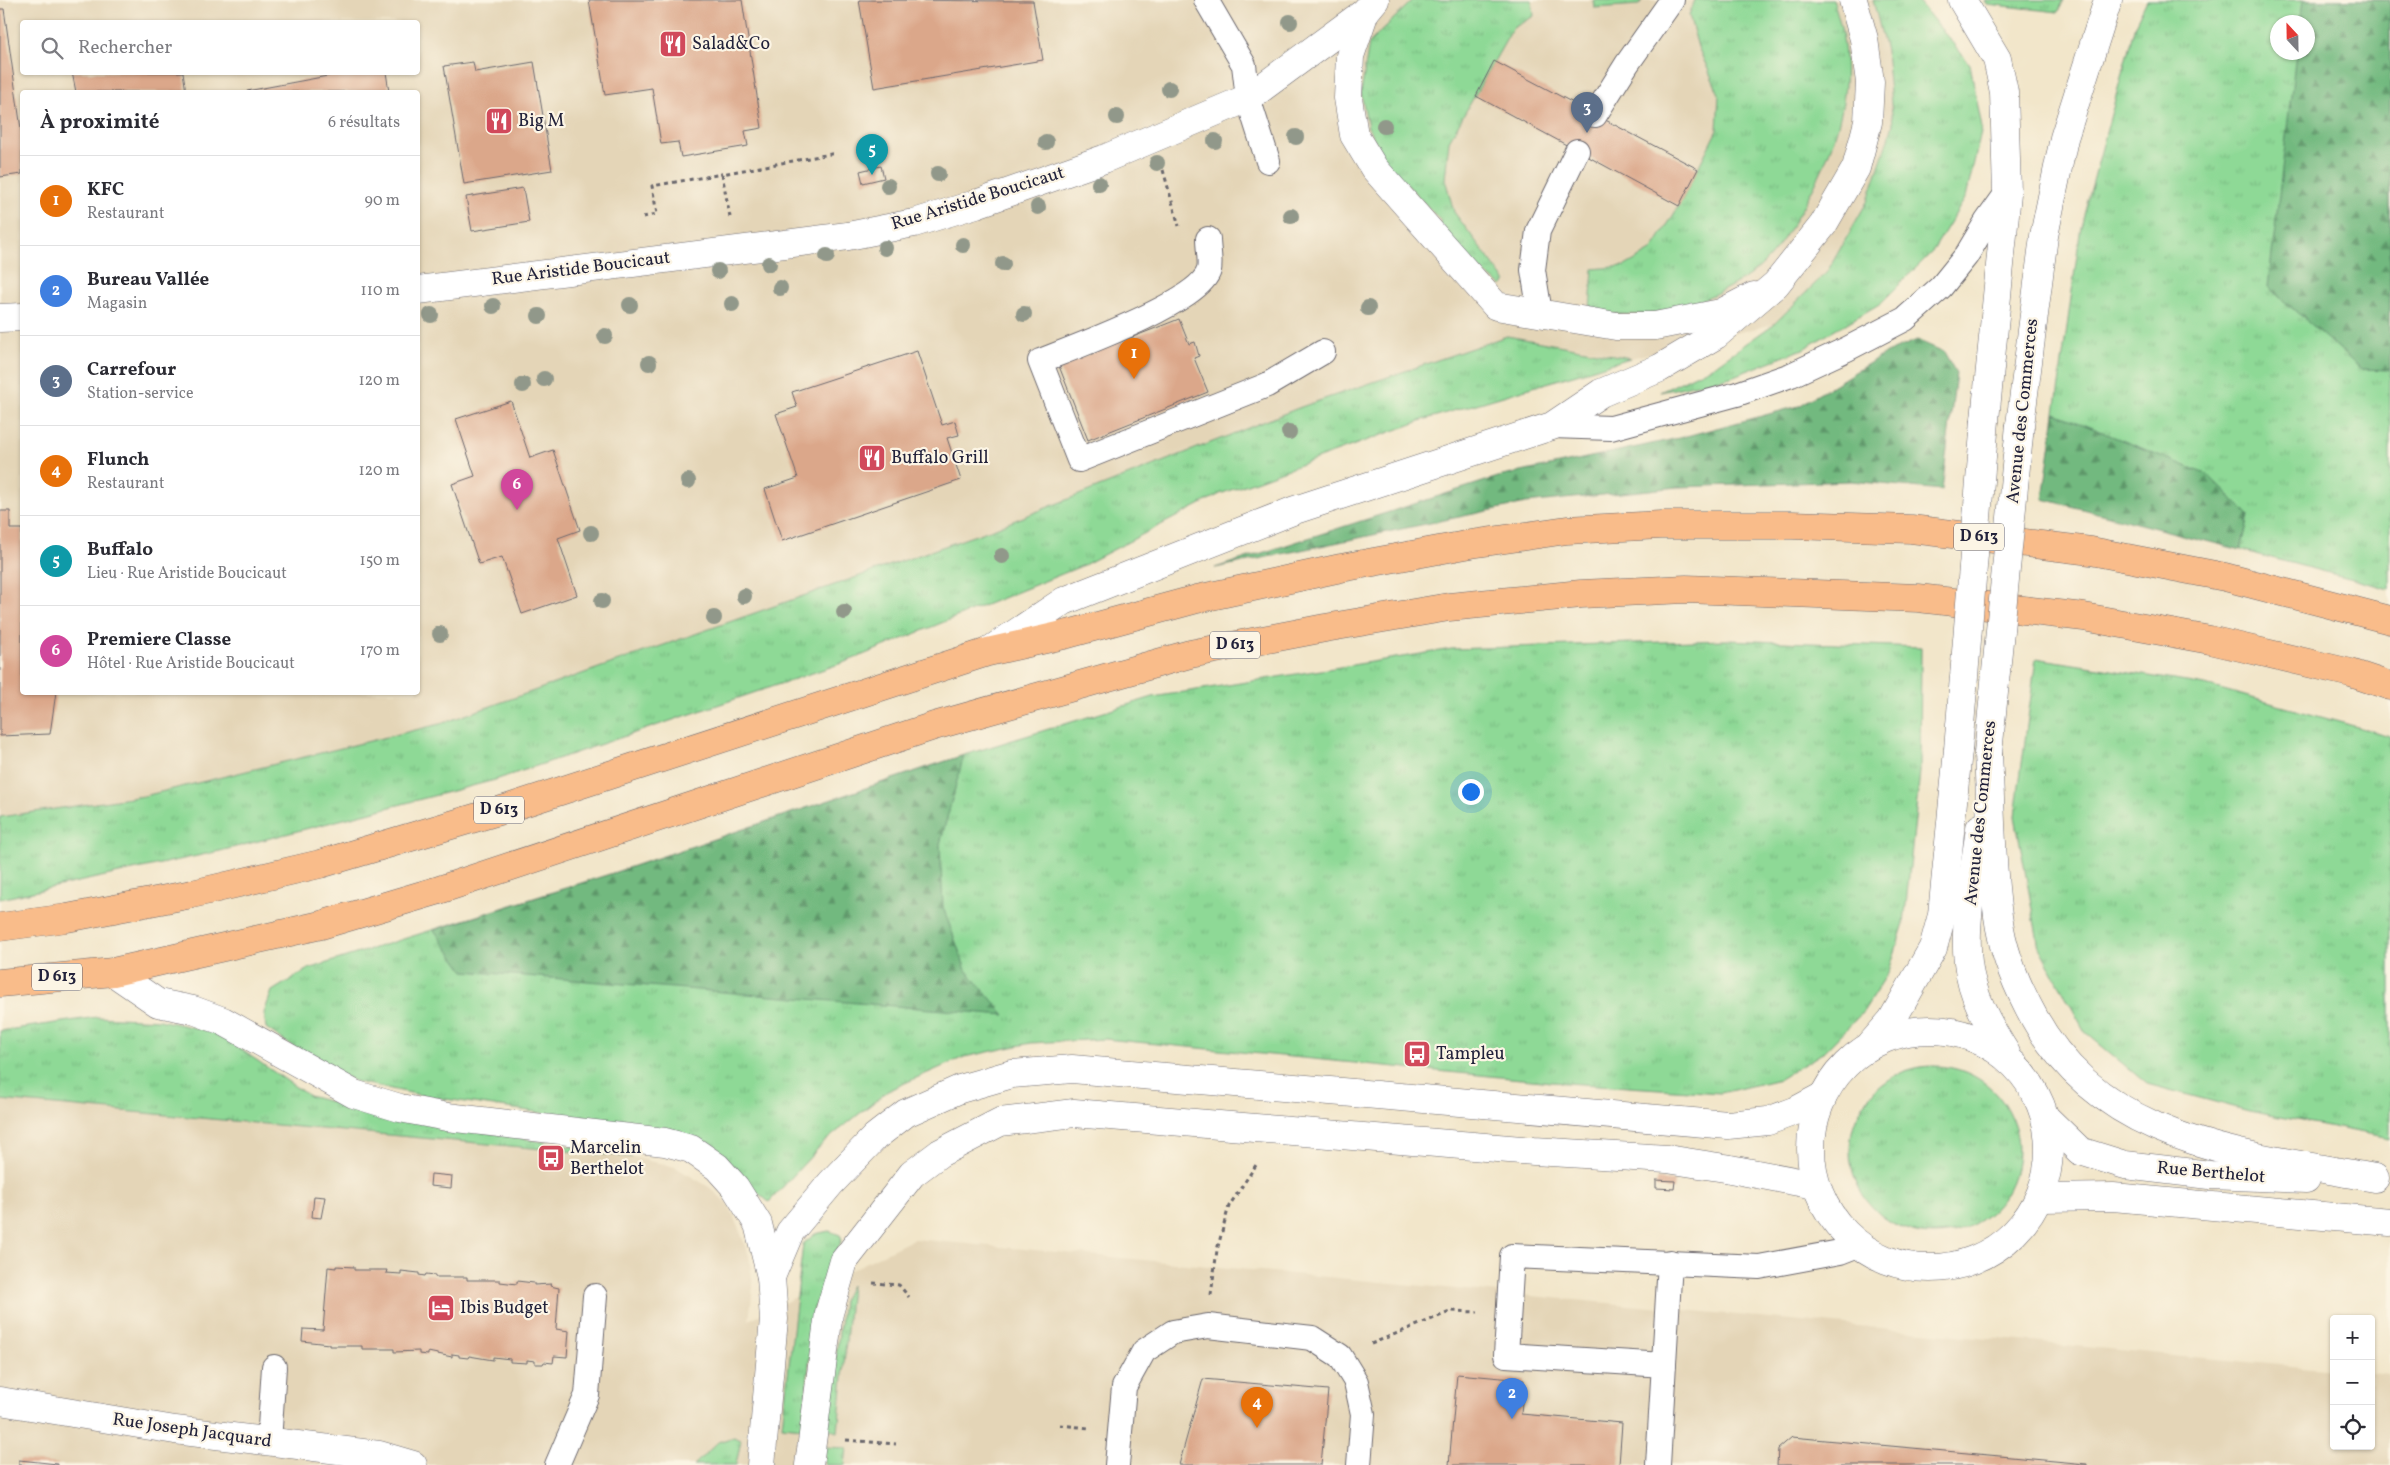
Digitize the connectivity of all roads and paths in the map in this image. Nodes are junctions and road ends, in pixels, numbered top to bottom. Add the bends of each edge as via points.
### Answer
1 (1206, 0) edge
2 (1672, 0) edge
3 (1853, 0) edge
4 (1962, 0) edge
5 (2108, 0) edge
6 (1370, 6) edge
7 (1248, 98) junction
8 (1596, 115) dead end
9 (1577, 151) dead end
10 (836, 153) dead end
11 (1268, 161) dead end
12 (722, 174) junction
13 (2007, 193) junction
14 (644, 217) dead end
15 (1208, 240) dead end
16 (736, 250) junction
17 (1776, 284) junction
18 (420, 290) edge
19 (1540, 313) junction
20 (0, 318) edge
21 (20, 318) edge
22 (1322, 352) dead end
23 (1552, 426) junction
24 (2388, 618) edge
25 (988, 652) junction
26 (2390, 686) edge
27 (1988, 754) junction
28 (0, 928) edge
29 (113, 972) junction
30 (0, 983) edge
31 (1869, 1046) junction
32 (2010, 1059) junction
33 (1823, 1096) junction
34 (2047, 1119) junction
35 (1260, 1158) dead end
36 (2382, 1180) edge
37 (1815, 1185) junction
38 (2040, 1198) junction
39 (2390, 1222) edge
40 (1858, 1245) junction
41 (1670, 1262) junction
42 (771, 1277) junction
43 (866, 1282) dead end
44 (595, 1296) dead end
45 (909, 1297) dead end
46 (1211, 1297) dead end
47 (1508, 1313) junction
48 (1340, 1356) junction
49 (1664, 1365) junction
50 (274, 1367) dead end
51 (4, 1403) edge
52 (1060, 1425) dead end
53 (1098, 1428) dead end
54 (842, 1440) dead end
55 (269, 1442) junction
56 (896, 1444) dead end
57 (413, 1465) edge
58 (557, 1465) edge
59 (761, 1465) edge
60 (809, 1465) edge
61 (1117, 1465) edge
62 (1359, 1465) edge
63 (1658, 1465) edge

1 - 7 lane via 1244,65
2 - 8 lane
3 - 17 street via 1864,38 1870,82 1868,122 1856,168 1823,225
4 - 13 street, Avenue des Commerces via 1997,59 2004,92
5 - 27 street, Avenue des Commerces, bridge via 2064,138 2048,216 2020,425
6 - 7 street, Rue Aristide Boucicaut
6 - 19 street via 1350,56 1348,98 1354,134 1374,168 1496,306
7 - 11 lane
7 - 16 street, Rue Aristide Boucicaut via 1104,159 914,223 848,236
9 - 19 lane via 1538,231 1533,270
10 - 12 path
12 - 14 path via 652,186 657,214
12 - 16 path
13 - 23 lane via 1966,256 1941,287 1905,319 1791,375 1737,394 1611,428
13 - 31 street, Avenue des Commerces, bridge via 1942,915 1933,948 1892,1020
15 - 22 lane via 1209,270 1197,286 1152,316 1040,361 1079,460 1267,385
16 - 18 street, Rue Aristide Boucicaut
17 - 19 street via 1721,313 1655,326 1616,326
17 - 23 street via 1716,335 1660,368 1602,393
20 - 21 street
23 - 25 street via 1295,510 1064,601
24 - 25 main road, D 613 via 2225,577 2091,551 1911,529 1792,524 1660,526 1567,530 1341,568 1197,599
25 - 28 main road, D 613 via 497,811 320,864 192,894
26 - 29 main road, D 613 via 2351,673 2210,640 2084,617 1918,598 1686,589 1581,594 1450,607 1190,654 934,726 340,920
27 - 32 street, Avenue des Commerces via 1967,936 1968,962 1988,1025
27 - 36 street via 1998,917 2013,972 2024,998 2036,1023 2059,1054 2112,1104 2145,1123 2209,1147
29 - 30 main road, D 613
29 - 42 street via 158,1003 193,1010 223,1022 354,1094 447,1117 665,1142 691,1149 717,1167 735,1187 758,1224
31 - 32 street via 1892,1035 1916,1030 1942,1030 1966,1034
31 - 33 street via 1842,1068
32 - 34 street via 2033,1086
33 - 37 street via 1812,1125 1810,1155
33 - 42 street via 1768,1121 1728,1125 1072,1069 1012,1074 960,1089 906,1113 875,1136 790,1232
34 - 36 street, Rue Berthelot via 2080,1151 2124,1165 2210,1175
34 - 38 street via 2050,1159
35 - 46 path via 1229,1206 1216,1250
37 - 40 street via 1832,1218
37 - 60 street via 1667,1160 1084,1114 1000,1122 940,1154 912,1174 844,1261 829,1313
38 - 39 street, Rue Berthelot via 2113,1197
38 - 40 street via 2024,1225 2000,1246 1973,1261 1933,1269 1894,1264
40 - 41 lane via 1840,1252 1759,1267
41 - 47 lane via 1512,1256
41 - 49 lane
42 - 59 street via 774,1319
43 - 45 path via 899,1285
44 - 58 lane via 587,1395
47 - 48 path via 1452,1310
47 - 49 lane via 1506,1355
48 - 61 lane via 1312,1338 1208,1326 1173,1332 1144,1351 1124,1387
48 - 62 lane via 1356,1382 1362,1414
49 - 63 lane
50 - 55 lane
51 - 55 street, Rue Joseph Jacquard
52 - 53 path
54 - 56 path
55 - 57 street, Rue Joseph Jacquard via 379,1455

